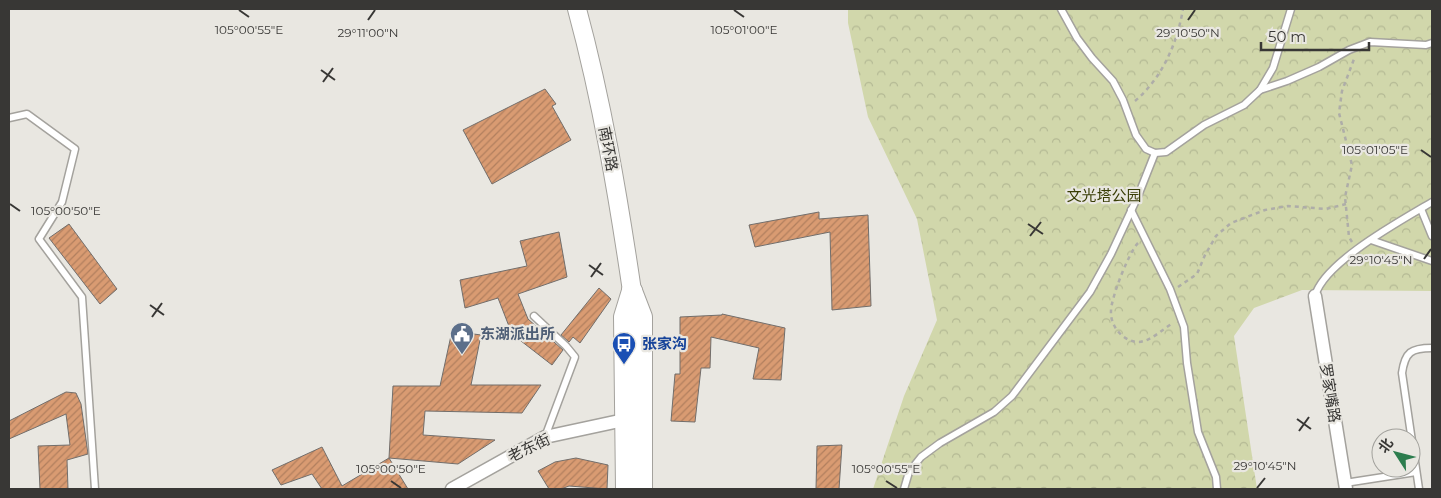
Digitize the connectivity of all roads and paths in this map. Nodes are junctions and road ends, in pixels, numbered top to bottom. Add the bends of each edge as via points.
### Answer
1 (577, 9) edge
2 (1061, 9) edge
3 (1183, 9) edge
4 (1291, 9) edge
5 (1432, 42) edge
6 (1358, 46) junction
7 (1260, 90) junction
8 (1126, 109) junction
9 (9, 118) edge
10 (1155, 153) junction
11 (1432, 202) edge
12 (1346, 204) junction
13 (1421, 209) junction
14 (1131, 210) junction
15 (1432, 236) edge
16 (1144, 237) junction
17 (1371, 240) junction
18 (1356, 250) junction
19 (1432, 261) edge
20 (632, 291) joint
21 (1171, 292) junction
22 (1315, 296) joint
23 (534, 316) dead end
24 (1180, 318) junction
25 (1432, 348) edge
26 (633, 420) junction
27 (1410, 428) edge
28 (545, 437) junction
29 (1386, 478) edge
30 (1345, 486) edge
31 (95, 489) edge
32 (452, 489) edge
33 (626, 489) edge
34 (642, 489) edge
35 (904, 489) edge
36 (1217, 489) edge

1 - 20 main road, 南环路 via 591,61
2 - 8 lane via 1077,38 1113,81
3 - 8 path via 1167,60 1146,91
4 - 7 lane via 1273,68
5 - 6 lane via 1426,45 1370,42
6 - 7 lane via 1295,78
6 - 12 path via 1342,91 1339,112 1352,165
7 - 10 lane via 1244,105 1204,125 1166,152
8 - 10 lane via 1136,135 1146,149
9 - 31 lane via 27,114 75,149 62,202 39,239 82,297
10 - 14 lane
11 - 13 lane
12 - 18 path via 1349,237
12 - 21 path via 1326,209 1288,206 1265,210 1232,224 1216,236 1197,274
13 - 15 lane
13 - 17 lane
14 - 16 lane
14 - 35 lane via 1090,292 1012,396 994,412 921,457 909,472
16 - 21 lane
16 - 24 path via 1128,258 1111,309 1111,320 1125,338 1139,342
17 - 18 lane
17 - 19 lane
18 - 22 lane via 1320,283
20 - 26 main road, 南环路 via 624,317
21 - 24 lane
22 - 30 street, 罗家嘴路
23 - 28 lane via 575,357
24 - 36 lane via 1184,327 1198,432 1216,477
25 - 27 lane via 1420,348 1409,353 1404,361 1402,374
26 - 28 street, 老东街
26 - 33 main road, 南环路
26 - 34 main road, 南环路
28 - 32 street, 老东街
29 - 30 lane

